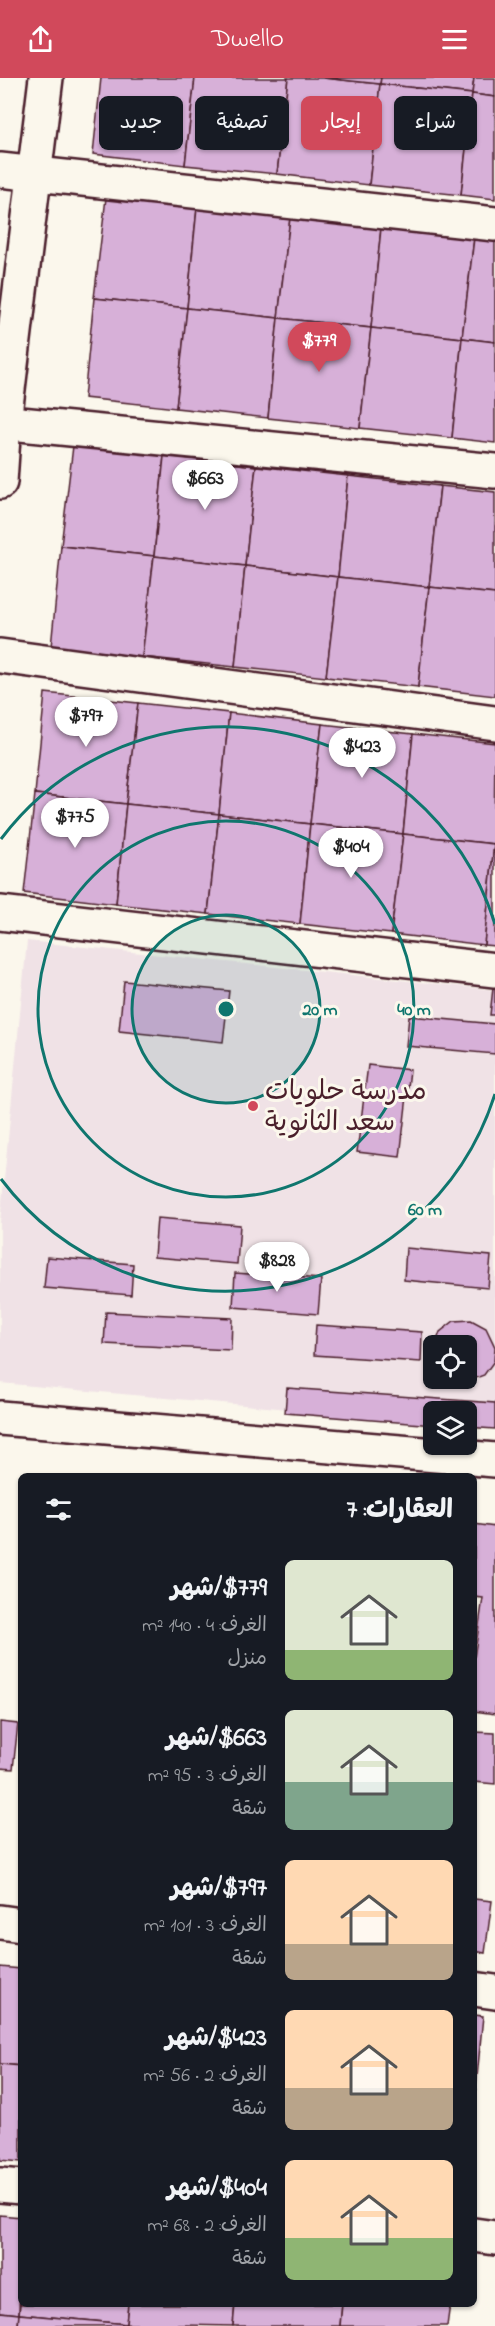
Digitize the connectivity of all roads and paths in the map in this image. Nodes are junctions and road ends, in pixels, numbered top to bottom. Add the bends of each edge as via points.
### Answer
1 (46, 78) edge
2 (0, 170) edge
3 (36, 174) junction
4 (495, 224) edge
5 (2, 422) edge
6 (495, 471) edge
7 (0, 482) edge
8 (0, 656) edge
9 (495, 723) edge
10 (0, 913) edge
11 (495, 970) edge
12 (0, 1418) edge
13 (495, 1460) edge
14 (0, 1922) edge
15 (18, 1925) edge
16 (477, 1989) edge
17 (495, 1992) edge
18 (0, 2185) edge
19 (18, 2187) edge
20 (477, 2235) edge
21 (495, 2238) edge

1 - 3 street
2 - 3 street
3 - 4 street
3 - 5 street
5 - 6 street
5 - 7 street
8 - 9 street
10 - 11 street
12 - 13 street
14 - 15 street
16 - 17 street
18 - 19 street
20 - 21 street

